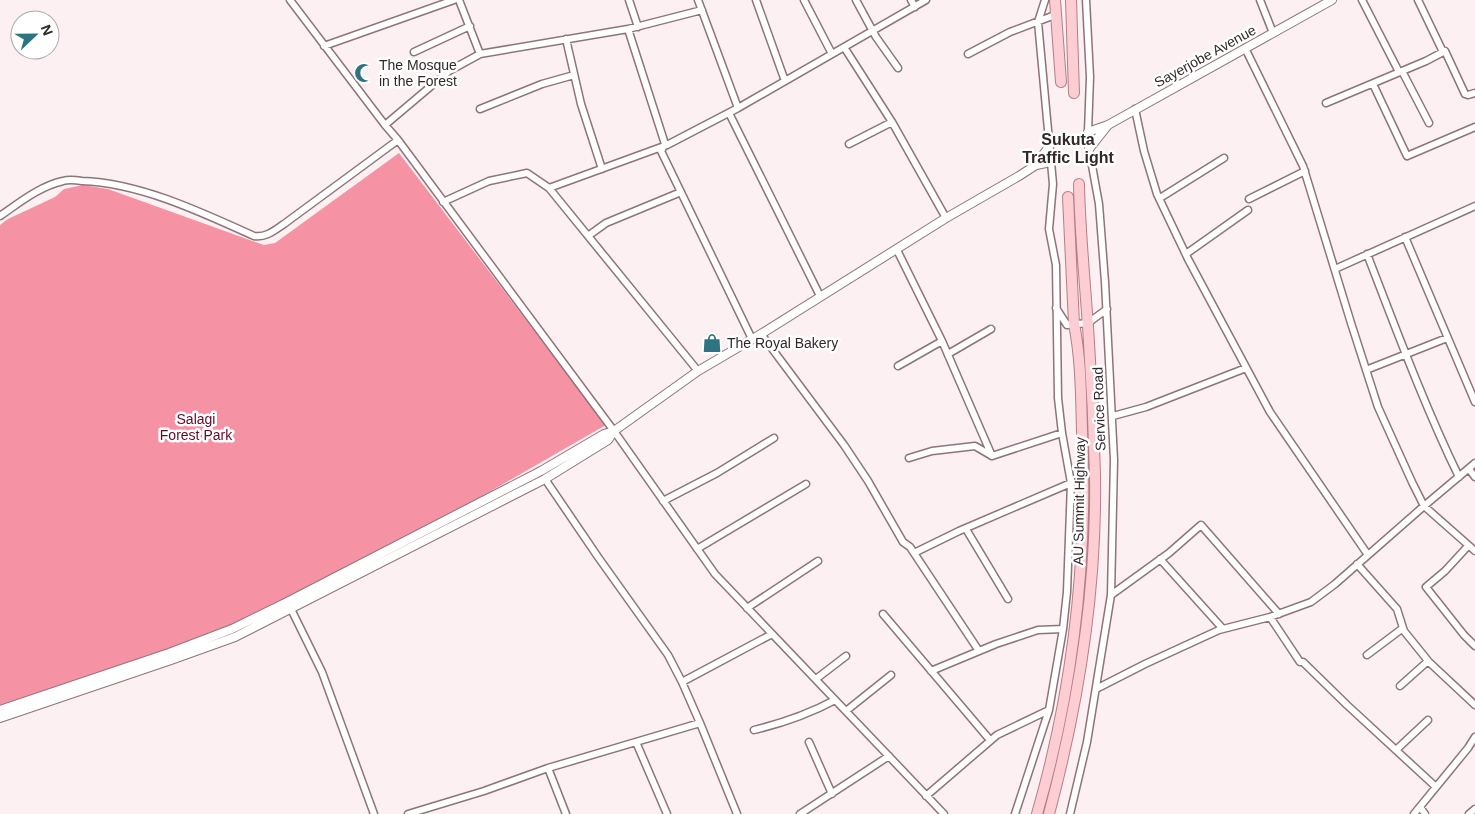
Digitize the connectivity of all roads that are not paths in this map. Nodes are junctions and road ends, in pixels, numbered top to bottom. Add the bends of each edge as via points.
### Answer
1 (290, 0) edge
2 (454, 0) edge
3 (459, 0) edge
4 (629, 0) edge
5 (698, 0) edge
6 (756, 0) edge
7 (804, 0) edge
8 (856, 0) edge
9 (926, 0) edge
10 (1045, 0) edge
11 (1055, 0) edge
12 (1071, 0) edge
13 (1081, 0) edge
14 (1260, 0) edge
15 (1332, 0) edge
16 (1362, 0) edge
17 (1418, 0) edge
18 (913, 3) edge
19 (1086, 3) edge
20 (702, 10) junction
21 (1055, 15) junction
22 (1038, 22) junction
23 (470, 26) junction
24 (638, 27) junction
25 (628, 29) junction
26 (874, 30) junction
27 (1273, 33) junction
28 (566, 39) junction
29 (324, 46) junction
30 (844, 47) junction
31 (1245, 48) junction
32 (414, 52) dead end
33 (1443, 52) junction
34 (480, 54) junction
35 (832, 54) junction
36 (968, 54) dead end
37 (898, 68) dead end
38 (1400, 72) junction
39 (574, 75) junction
40 (786, 81) junction
41 (1061, 82) dead end
42 (1373, 84) junction
43 (1074, 93) dead end
44 (1475, 93) edge
45 (1326, 103) dead end
46 (738, 108) junction
47 (480, 109) dead end
48 (1135, 109) junction
49 (729, 113) junction
50 (892, 122) junction
51 (1429, 123) dead end
52 (385, 125) junction
53 (1108, 125) junction
54 (1475, 127) edge
55 (1088, 132) junction
56 (398, 140) junction
57 (849, 144) dead end
58 (1050, 145) junction
59 (663, 146) junction
60 (1089, 150) junction
61 (1224, 158) dead end
62 (1051, 162) junction
63 (1036, 165) junction
64 (602, 169) junction
65 (1305, 171) junction
66 (1079, 184) dead end
67 (549, 188) junction
68 (681, 192) junction
69 (1068, 197) dead end
70 (1160, 198) junction
71 (1249, 200) dead end
72 (443, 202) junction
73 (1475, 206) edge
74 (1248, 210) dead end
75 (0, 216) edge
76 (946, 218) junction
77 (588, 236) junction
78 (1405, 237) junction
79 (897, 250) junction
80 (1186, 254) junction
81 (1367, 254) junction
82 (1335, 269) junction
83 (820, 296) junction
84 (1056, 307) junction
85 (1107, 309) junction
86 (1088, 323) junction
87 (1074, 324) junction
88 (991, 329) dead end
89 (761, 334) junction
90 (1447, 338) junction
91 (752, 339) junction
92 (942, 342) junction
93 (948, 354) junction
94 (1406, 354) junction
95 (898, 366) dead end
96 (1246, 368) junction
97 (1366, 370) junction
98 (698, 371) junction
99 (1475, 402) edge
100 (1113, 416) junction
101 (614, 431) junction
102 (1062, 433) junction
103 (774, 438) dead end
104 (992, 456) junction
105 (909, 458) dead end
106 (1475, 464) edge
107 (1469, 469) junction
108 (1459, 477) junction
109 (1475, 477) edge
110 (544, 479) junction
111 (1071, 483) junction
112 (806, 484) dead end
113 (663, 501) junction
114 (1424, 506) junction
115 (966, 529) junction
116 (1468, 546) junction
117 (697, 549) junction
118 (1475, 551) edge
119 (914, 553) junction
120 (1368, 555) junction
121 (1160, 559) junction
122 (818, 561) dead end
123 (1358, 564) junction
124 (1111, 595) junction
125 (1008, 599) dead end
126 (747, 608) junction
127 (291, 609) junction
128 (883, 614) dead end
129 (1279, 614) junction
130 (1270, 617) junction
131 (1403, 628) junction
132 (1063, 629) junction
133 (1223, 629) junction
134 (772, 634) junction
135 (1475, 646) edge
136 (979, 651) junction
137 (1367, 655) dead end
138 (846, 656) dead end
139 (1428, 661) junction
140 (931, 671) junction
141 (891, 675) dead end
142 (816, 680) junction
143 (682, 682) junction
144 (1400, 686) dead end
145 (1096, 689) junction
146 (835, 700) junction
147 (1475, 705) edge
148 (0, 710) edge
149 (1049, 710) junction
150 (846, 711) junction
151 (0, 718) edge
152 (1428, 720) dead end
153 (700, 723) junction
154 (754, 730) dead end
155 (1475, 737) edge
156 (990, 740) junction
157 (636, 742) junction
158 (809, 742) dead end
159 (1396, 750) junction
160 (889, 756) junction
161 (548, 768) junction
162 (1436, 787) junction
163 (832, 794) junction
164 (926, 796) junction
165 (1420, 807) junction
166 (1475, 808) edge
167 (374, 814) edge
168 (408, 814) edge
169 (566, 814) edge
170 (667, 814) edge
171 (737, 814) edge
172 (800, 814) edge
173 (944, 814) edge
174 (1015, 814) edge
175 (1037, 814) edge
176 (1049, 814) edge
177 (1070, 814) edge
178 (1414, 814) edge
179 (1425, 814) edge
180 (1469, 814) edge

1 - 29 street
2 - 29 street
3 - 23 street
4 - 24 street
5 - 20 street
6 - 40 street
7 - 35 street
8 - 26 street
9 - 18 street
10 - 22 street
11 - 21 main road
12 - 43 main road
13 - 19 street
14 - 27 street
15 - 27 street, Sayerjobe Avenue
16 - 38 street
17 - 33 street
18 - 26 street
19 - 55 street, Service Road via 1090,77
20 - 24 street
20 - 46 street
21 - 22 street
21 - 41 main road
22 - 36 street via 1010,32
22 - 58 street
23 - 32 street
23 - 34 street
24 - 25 street
25 - 28 street
25 - 59 street
26 - 30 street
26 - 37 street
27 - 31 street, Sayerjobe Avenue
28 - 34 street
28 - 39 street
29 - 52 street
30 - 35 street
30 - 50 street
31 - 48 street, Sayerjobe Avenue
31 - 65 street
33 - 38 street
33 - 44 street via 1446,51 1466,94
34 - 52 street via 449,71
35 - 40 street
38 - 42 street
38 - 51 street
39 - 47 street
39 - 64 street
40 - 46 street
42 - 45 street
42 - 54 street via 1407,156
46 - 49 street
48 - 53 street, Sayerjobe Avenue
48 - 70 street via 1144,151
49 - 59 street
49 - 83 street
50 - 57 street
50 - 76 street
52 - 56 street
53 - 55 street, Sayerjobe Avenue
53 - 60 street
55 - 60 street, Service Road
56 - 72 street
56 - 75 street via 284,224 260,237 178,203 99,181 65,180
58 - 62 street
58 - 63 street
59 - 64 street
59 - 68 street via 661,152
60 - 85 street, Service Road via 1099,204
61 - 70 street
62 - 63 street
62 - 84 street via 1053,184 1049,229 1056,265
63 - 76 street
64 - 67 street
65 - 71 street
65 - 82 street
66 - 86 main road, AU Summit Highway
67 - 72 street via 527,173 489,181
67 - 77 street
68 - 77 street via 606,223
68 - 91 street
69 - 87 main road, AU Summit Highway
70 - 80 street
72 - 101 street
73 - 78 street
74 - 80 street
76 - 79 street
77 - 98 street
78 - 81 street
78 - 90 street
79 - 83 street
79 - 92 street
80 - 96 street
81 - 82 street
81 - 94 street
82 - 97 street
83 - 89 street
84 - 87 street via 1067,325
84 - 102 street
85 - 86 street
85 - 100 street, Service Road
86 - 87 street
86 - 176 main road, AU Summit Highway via 1095,476 1089,612 1077,699
87 - 175 main road, AU Summit Highway via 1078,343 1085,482 1082,567 1064,701
88 - 93 street
89 - 91 street
89 - 119 street via 844,445
90 - 94 street
90 - 99 street
91 - 98 street
92 - 93 street
92 - 95 street
93 - 104 street
94 - 97 street
94 - 108 street
96 - 100 street via 1146,408
96 - 120 street via 1270,412
97 - 114 street via 1378,407
98 - 101 street
100 - 124 street, Service Road
101 - 110 street via 608,440
101 - 113 street
101 - 148 street via 232,629
102 - 104 street
102 - 111 street
103 - 113 street
104 - 105 street via 975,446 932,451
106 - 107 street
107 - 108 street
107 - 109 street
108 - 114 street
110 - 127 street
110 - 143 street via 668,655
111 - 115 street
111 - 132 street
112 - 117 street
113 - 117 street
114 - 116 street
114 - 120 street
115 - 119 street
115 - 125 street
116 - 118 street
116 - 135 street via 1426,587
117 - 126 street via 714,574
119 - 136 street
120 - 123 street
121 - 124 street
121 - 129 street via 1201,525
121 - 133 street
122 - 126 street
123 - 129 street via 1311,602
123 - 131 street via 1397,609
124 - 145 street, Service Road
126 - 134 street
127 - 151 street via 234,636 171,660
127 - 167 street via 322,672
128 - 140 street
129 - 130 street
130 - 133 street
130 - 159 street via 1300,662
131 - 137 street
131 - 139 street
132 - 136 street via 1038,630
132 - 149 street
133 - 145 street
134 - 142 street
134 - 143 street
136 - 140 street
138 - 142 street
139 - 144 street
139 - 147 street
140 - 156 street
141 - 150 street
142 - 146 street
143 - 153 street
145 - 177 street, Service Road
146 - 150 street
146 - 154 street via 814,712
149 - 156 street
149 - 174 street
150 - 160 street
152 - 159 street
153 - 157 street
153 - 171 street
155 - 162 street
156 - 164 street
157 - 161 street
157 - 170 street
158 - 163 street
159 - 162 street
160 - 163 street
160 - 164 street
161 - 168 street
161 - 169 street
162 - 165 street
163 - 172 street
164 - 173 street
165 - 178 street
165 - 179 street
166 - 180 street

